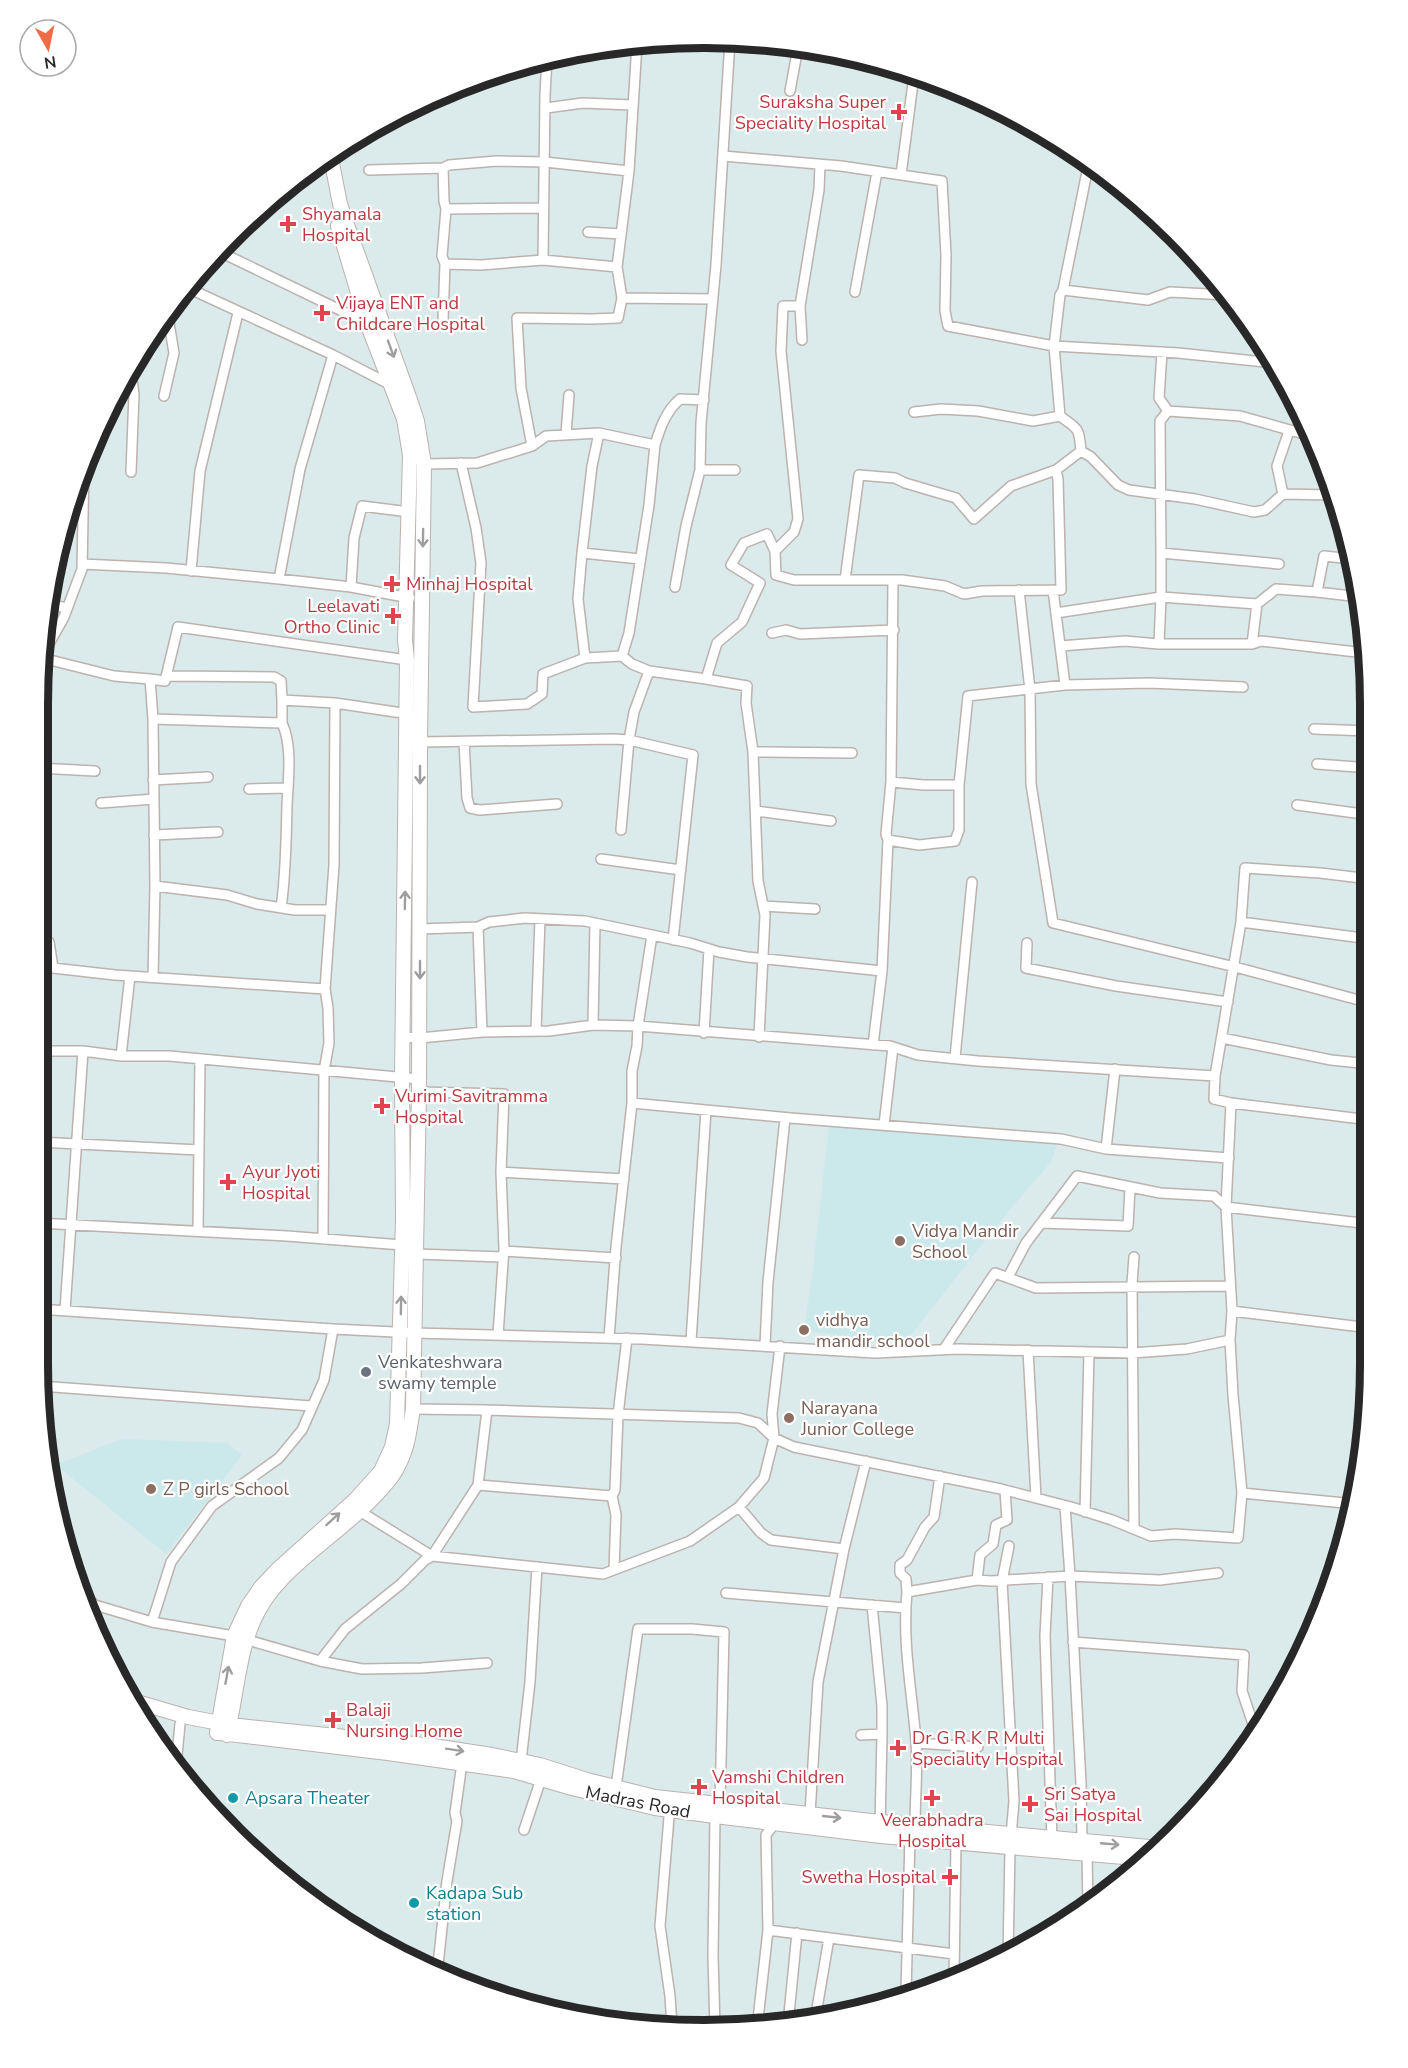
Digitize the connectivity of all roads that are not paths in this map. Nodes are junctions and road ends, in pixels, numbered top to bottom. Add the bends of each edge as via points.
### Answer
1 (729, 49) edge
2 (636, 52) edge
3 (797, 55) edge
4 (546, 67) edge
5 (913, 82) edge
6 (790, 91) dead end
7 (632, 105) junction
8 (546, 108) junction
9 (723, 156) junction
10 (545, 162) junction
11 (820, 164) junction
12 (332, 165) edge
13 (443, 168) junction
14 (325, 170) edge
15 (369, 170) dead end
16 (629, 171) junction
17 (877, 172) junction
18 (1087, 172) edge
19 (901, 176) junction
20 (543, 208) junction
21 (446, 209) junction
22 (340, 219) junction
23 (588, 231) dead end
24 (621, 234) junction
25 (226, 255) edge
26 (543, 260) junction
27 (445, 264) junction
28 (617, 267) junction
29 (1063, 290) junction
30 (195, 291) edge
31 (855, 292) dead end
32 (1216, 294) edge
33 (622, 298) junction
34 (713, 299) junction
35 (800, 306) junction
36 (238, 312) junction
37 (443, 321) dead end
38 (368, 322) junction
39 (169, 325) edge
40 (802, 340) dead end
41 (1054, 346) junction
42 (1162, 352) junction
43 (333, 355) junction
44 (1263, 362) edge
45 (132, 383) edge
46 (399, 386) junction
47 (569, 394) dead end
48 (164, 396) dead end
49 (704, 400) junction
50 (1168, 411) junction
51 (914, 412) dead end
52 (1060, 416) junction
53 (1290, 431) junction
54 (599, 433) junction
55 (566, 434) junction
56 (1301, 434) edge
57 (415, 442) junction
58 (655, 445) junction
59 (532, 446) junction
60 (1081, 451) junction
61 (461, 463) junction
62 (424, 464) junction
63 (700, 470) junction
64 (735, 470) dead end
65 (1056, 470) junction
66 (131, 472) dead end
67 (83, 492) edge
68 (1160, 494) junction
69 (1283, 494) junction
70 (1326, 495) edge
71 (409, 512) junction
72 (775, 551) junction
73 (582, 553) junction
74 (1161, 553) junction
75 (1343, 557) edge
76 (640, 560) junction
77 (82, 564) junction
78 (1279, 564) dead end
79 (191, 571) junction
80 (279, 579) junction
81 (845, 580) junction
82 (893, 580) junction
83 (351, 587) junction
84 (675, 587) dead end
85 (1019, 590) junction
86 (1053, 590) junction
87 (1317, 592) junction
88 (1350, 596) edge
89 (406, 597) junction
90 (1161, 597) junction
91 (422, 599) junction
92 (1257, 604) junction
93 (56, 606) edge
94 (67, 608) junction
95 (1056, 613) junction
96 (894, 630) junction
97 (772, 633) dead end
98 (52, 638) edge
99 (1159, 644) junction
100 (1252, 644) junction
101 (1060, 646) junction
102 (1358, 652) edge
103 (622, 656) junction
104 (585, 658) junction
105 (49, 659) edge
106 (407, 660) junction
107 (649, 670) junction
108 (166, 676) junction
109 (150, 679) junction
110 (706, 679) junction
111 (1065, 685) junction
112 (1243, 687) dead end
113 (1030, 690) junction
114 (282, 700) junction
115 (335, 703) junction
116 (406, 713) junction
117 (421, 715) junction
118 (153, 719) junction
119 (282, 723) junction
120 (1314, 729) dead end
121 (1360, 731) edge
122 (628, 740) junction
123 (420, 742) junction
124 (464, 742) junction
125 (753, 752) junction
126 (852, 753) dead end
127 (1317, 764) dead end
128 (1360, 767) edge
129 (48, 769) edge
130 (95, 771) dead end
131 (208, 777) dead end
132 (153, 780) junction
133 (891, 782) junction
134 (959, 785) junction
135 (288, 788) junction
136 (249, 789) dead end
137 (154, 799) junction
138 (101, 803) dead end
139 (557, 804) dead end
140 (1297, 805) dead end
141 (756, 811) junction
142 (1360, 814) edge
143 (831, 821) dead end
144 (621, 830) dead end
145 (218, 832) dead end
146 (154, 835) junction
147 (888, 840) junction
148 (601, 859) dead end
149 (681, 870) junction
150 (1360, 878) edge
151 (972, 882) dead end
152 (155, 886) junction
153 (763, 906) junction
154 (281, 908) junction
155 (815, 909) dead end
156 (330, 910) junction
157 (540, 919) junction
158 (1241, 922) junction
159 (595, 923) junction
160 (478, 927) junction
161 (420, 929) junction
162 (652, 935) junction
163 (1360, 938) edge
164 (673, 939) junction
165 (48, 942) edge
166 (1027, 943) dead end
167 (709, 949) junction
168 (764, 959) junction
169 (1234, 967) junction
170 (882, 971) junction
171 (130, 976) junction
172 (153, 977) junction
173 (325, 989) junction
174 (1360, 1000) edge
175 (1228, 1002) junction
176 (593, 1025) junction
177 (638, 1026) junction
178 (536, 1030) junction
179 (482, 1032) junction
180 (704, 1033) junction
181 (402, 1037) junction
182 (759, 1037) junction
183 (420, 1038) junction
184 (1222, 1038) junction
185 (873, 1045) junction
186 (893, 1047) junction
187 (82, 1051) junction
188 (48, 1052) edge
189 (121, 1056) junction
190 (200, 1059) junction
191 (955, 1059) junction
192 (1360, 1063) edge
193 (1115, 1069) junction
194 (324, 1071) junction
195 (1215, 1076) junction
196 (402, 1078) junction
197 (419, 1085) junction
198 (632, 1103) junction
199 (1231, 1103) junction
200 (706, 1110) junction
201 (785, 1118) junction
202 (1360, 1119) edge
203 (884, 1125) junction
204 (48, 1143) edge
205 (76, 1145) junction
206 (1106, 1149) junction
207 (199, 1150) junction
208 (1229, 1158) junction
209 (501, 1172) junction
210 (624, 1179) junction
211 (1130, 1188) junction
212 (1226, 1207) junction
213 (1042, 1223) junction
214 (1360, 1223) edge
215 (48, 1224) edge
216 (70, 1225) junction
217 (198, 1231) junction
218 (324, 1239) junction
219 (402, 1245) junction
220 (416, 1254) junction
221 (503, 1254) junction
222 (1134, 1257) dead end
223 (616, 1258) junction
224 (1008, 1277) junction
225 (1230, 1286) junction
226 (1133, 1287) junction
227 (48, 1309) edge
228 (65, 1310) junction
229 (1232, 1311) junction
230 (1360, 1327) edge
231 (333, 1329) junction
232 (400, 1333) junction
233 (415, 1333) junction
234 (498, 1335) junction
235 (609, 1338) junction
236 (627, 1338) junction
237 (1230, 1340) junction
238 (691, 1341) junction
239 (765, 1345) junction
240 (780, 1346) junction
241 (944, 1349) junction
242 (1028, 1350) junction
243 (1089, 1353) junction
244 (1132, 1353) junction
245 (49, 1387) edge
246 (311, 1406) junction
247 (413, 1409) junction
248 (487, 1410) junction
249 (619, 1414) junction
250 (774, 1438) junction
251 (866, 1461) junction
252 (940, 1476) junction
253 (478, 1485) junction
254 (1005, 1490) junction
255 (1242, 1493) junction
256 (612, 1496) junction
257 (1036, 1498) junction
258 (1345, 1503) edge
259 (1065, 1506) junction
260 (739, 1507) junction
261 (362, 1512) junction
262 (1085, 1512) junction
263 (1134, 1529) junction
264 (1008, 1546) dead end
265 (844, 1549) junction
266 (432, 1556) junction
267 (537, 1567) junction
268 (614, 1569) junction
269 (1218, 1573) dead end
270 (1070, 1576) junction
271 (1048, 1577) junction
272 (977, 1580) junction
273 (1002, 1581) junction
274 (908, 1592) junction
275 (726, 1593) dead end
276 (834, 1602) junction
277 (94, 1604) edge
278 (872, 1605) junction
279 (906, 1608) junction
280 (152, 1622) junction
281 (240, 1638) junction
282 (1073, 1642) junction
283 (320, 1661) junction
284 (487, 1663) dead end
285 (144, 1704) edge
286 (150, 1715) edge
287 (1253, 1723) edge
288 (180, 1724) junction
289 (223, 1729) junction
290 (882, 1734) junction
291 (861, 1735) dead end
292 (916, 1743) junction
293 (978, 1747) dead end
294 (177, 1753) edge
295 (521, 1761) junction
296 (462, 1763) junction
297 (541, 1779) junction
298 (616, 1787) junction
299 (670, 1804) junction
300 (718, 1810) junction
301 (810, 1814) junction
302 (774, 1824) junction
303 (880, 1829) junction
304 (524, 1830) dead end
305 (912, 1832) junction
306 (1052, 1839) junction
307 (1011, 1841) junction
308 (956, 1842) junction
309 (1084, 1847) junction
310 (1147, 1848) edge
311 (1138, 1856) edge
312 (1087, 1895) edge
313 (768, 1930) junction
314 (797, 1934) junction
315 (829, 1938) junction
316 (1008, 1944) edge
317 (906, 1948) junction
318 (954, 1954) junction
319 (438, 1963) edge
320 (954, 1970) edge
321 (906, 1988) edge
322 (817, 2010) edge
323 (789, 2014) edge
324 (758, 2018) edge
325 (671, 2019) edge
326 (715, 2020) edge

1 - 9 street
2 - 7 street
3 - 6 street
4 - 8 street
5 - 19 street
7 - 8 street via 583,103
7 - 16 street
8 - 10 street
9 - 11 street
9 - 34 street
10 - 13 street via 497,161
10 - 16 street
10 - 20 street
11 - 17 street
11 - 35 street
12 - 22 main road
13 - 15 street
13 - 21 street
14 - 22 main road via 330,201
16 - 24 street
17 - 19 street
17 - 31 street
18 - 29 street
19 - 41 street via 942,181 948,326
20 - 21 street
20 - 26 street
21 - 27 street via 442,256
22 - 38 main road
22 -> 46 main road
23 - 24 street
24 - 28 street
25 - 38 street
26 - 27 street
26 - 28 street
27 - 37 street
28 - 33 street
29 - 32 street via 1148,300 1170,292
29 - 41 street
30 - 36 street
33 - 34 street
33 - 59 street via 618,318 517,318 521,388
34 - 49 street
35 - 40 street
35 - 72 street via 783,306 781,351 798,519 794,532
36 - 43 street
36 - 79 street via 200,471
38 - 46 main road
39 - 48 street via 174,353
41 - 42 street
41 - 52 street
42 - 44 street
42 - 50 street via 1159,398
43 - 46 street
43 - 80 street via 300,469
45 - 66 street
46 - 57 main road via 417,422
47 - 55 street
49 - 58 street via 680,399 672,406
49 - 63 street
50 - 53 street via 1240,416
50 - 68 street via 1160,421
51 - 52 street via 978,411 1033,421
52 - 60 street via 1079,431
53 - 56 street
53 - 69 street via 1277,466
54 - 55 street
54 - 58 street
54 - 73 street
55 - 59 street via 546,436
57 - 62 main road
57 - 71 main road via 410,456
58 - 76 street
59 - 61 street via 477,463
60 - 65 street
60 - 68 street via 1118,485
61 - 62 street
61 - 104 street via 481,563 473,707 527,704 542,694 543,675
62 -> 91 main road
63 - 64 street
63 - 84 street
65 - 81 street via 1011,486 974,519 956,498 895,478 859,475
65 - 86 street via 1061,590
67 - 77 street
68 - 69 street via 1254,512 1264,510
68 - 74 street
69 - 70 street
71 - 83 street via 362,506 354,538
71 - 89 main road
72 - 81 street via 776,575 794,580
72 - 110 street via 766,534 744,543 731,565 760,583 742,622 717,644
73 - 76 street
73 - 104 street via 579,599
74 - 78 street
74 - 90 street
75 - 87 street via 1324,556
76 - 103 street
77 - 79 street
77 - 94 street
79 - 80 street
80 - 83 street
81 - 82 street
82 - 85 street via 945,586 964,594
82 - 96 street
83 - 89 street
85 - 86 street
85 - 113 street
86 - 95 street
87 - 88 street
87 - 92 street via 1276,589
89 - 91 street
89 - 106 main road
90 - 92 street
90 - 95 street
90 - 99 street
91 - 117 main road
92 - 100 street
93 - 94 street
94 - 98 street
95 - 101 street
96 - 97 street
96 - 133 street
99 - 100 street
99 - 101 street via 1125,641
100 - 102 street via 1261,641
101 - 111 street
103 - 104 street
103 - 107 street
105 - 109 street via 114,676
106 - 108 street via 178,627
106 - 116 main road
107 - 110 street
107 - 122 street
108 - 109 street via 165,681
108 - 114 street via 274,677 281,681
109 - 118 street
110 - 125 street via 747,686
111 - 112 street
111 - 113 street
113 - 134 street via 968,696
113 - 169 street via 1031,784 1053,923
114 - 115 street
114 - 119 street
115 - 116 street
115 - 156 street
116 - 117 street
181 -> 116 main road
117 - 123 main road
118 - 119 street
118 - 132 street
119 - 135 street via 286,731
120 - 121 street
122 - 124 street
122 - 144 street
122 - 149 street via 693,755
123 - 124 street
123 -> 161 main road
124 - 139 street via 470,808
125 - 126 street
125 - 141 street
127 - 128 street
129 - 130 street
131 - 132 street
132 - 137 street
133 - 134 street
133 - 147 street
134 - 147 street via 959,830 955,841 919,845
135 - 136 street
135 - 154 street
137 - 138 street
137 - 146 street
140 - 142 street
141 - 143 street
141 - 153 street via 758,881
145 - 146 street
146 - 152 street
147 - 170 street
148 - 149 street
149 - 164 street
150 - 158 street via 1245,868
151 - 191 street
152 - 154 street via 227,895
152 - 172 street
153 - 155 street
153 - 168 street
154 - 156 street
156 - 173 street
157 - 159 street
157 - 160 street via 489,922
157 - 178 street
158 - 163 street
158 - 169 street
159 - 162 street
159 - 176 street
160 - 161 street
160 - 179 street
161 -> 183 main road
162 - 164 street
162 - 177 street
164 - 167 street
165 - 171 street via 53,968
166 - 175 street via 1026,968
167 - 168 street
167 - 180 street
168 - 170 street
168 - 182 street
169 - 174 street
169 - 175 street
170 - 185 street
171 - 172 street
171 - 189 street
172 - 173 street
173 - 194 street via 329,1043
175 - 184 street
176 - 177 street
176 - 178 street
177 - 180 street
177 - 198 street
178 - 179 street
179 - 183 street
180 - 182 street
181 - 183 street
181 - 196 main road
182 - 185 street
183 - 197 main road
184 - 192 street
184 - 195 street
185 - 186 street
186 - 191 street via 918,1055
186 - 203 street
187 - 188 street
187 - 189 street
187 - 205 street
189 - 190 street
190 - 194 street
190 - 207 street
191 - 193 street
193 - 195 street
193 - 206 street
194 - 196 street
194 - 218 street
195 - 199 street via 1214,1099
196 - 197 street
196 - 219 main road
197 - 209 street via 504,1094
197 - 220 main road
198 - 200 street
198 - 210 street
199 - 202 street
199 - 208 street
200 - 201 street
200 - 238 street
201 - 203 street
201 - 239 street
203 - 206 street via 1060,1139
204 - 205 street
205 - 207 street
205 - 216 street
206 - 208 street
207 - 217 street
208 - 212 street
209 - 210 street
209 - 221 street
210 - 223 street
211 - 212 street via 1214,1196
211 - 213 street via 1077,1176
211 - 213 street via 1128,1226
212 - 214 street
212 - 225 street
213 - 224 street
215 - 216 street
216 - 217 street
216 - 228 street
217 - 218 street
218 - 219 street
232 -> 219 main road
220 - 221 street
220 - 233 main road
221 - 223 street
221 - 234 street
222 - 226 street
223 - 235 street
224 - 226 street via 1036,1288
224 - 241 street via 995,1273
225 - 226 street
225 - 229 street
226 - 244 street
227 - 228 street
228 - 231 street
229 - 230 street
229 - 237 street
231 - 232 street
231 - 246 street via 324,1380
232 - 233 street
281 -> 232 main road via 240,1621 261,1587 381,1471 397,1424
233 - 234 street
233 - 247 main road
234 - 235 street
235 - 236 street
236 - 238 street
236 - 249 street
237 - 244 street via 1187,1349
237 - 255 street
238 - 239 street
239 - 240 street
240 - 241 street via 875,1353
240 - 250 street via 772,1414
241 - 242 street
242 - 243 street
242 - 257 street
243 - 244 street
243 - 262 street
244 - 263 street
245 - 246 street
246 - 280 street via 302,1430 279,1458 212,1506 171,1562
247 - 248 street
247 - 261 main road via 400,1462
248 - 249 street
248 - 253 street
249 - 250 street via 739,1418 758,1423
249 - 256 street
250 - 251 street via 794,1448
250 - 260 street via 764,1478
251 - 252 street
251 - 265 street
252 - 254 street
252 - 274 street via 934,1517 900,1565
253 - 256 street
253 - 266 street
254 - 257 street
254 - 272 street via 1007,1520 996,1525 993,1544 980,1555
255 - 258 street
255 - 263 street via 1238,1538 1151,1536
256 - 268 street via 616,1515
257 - 259 street
259 - 262 street
259 - 270 street
260 - 265 street via 771,1540
260 - 268 street via 690,1541
261 - 266 street
261 - 281 main road via 280,1583
262 - 263 street
264 - 273 street
265 - 276 street
266 - 267 street
266 - 283 street via 345,1629
267 - 268 street via 603,1574
267 - 295 street
269 - 270 street via 1160,1580
270 - 271 street
270 - 282 street
271 - 273 street
271 - 306 street via 1045,1636
272 - 273 street
272 - 274 street
273 - 307 street via 1014,1801
274 - 279 street
275 - 276 street
276 - 278 street
276 - 301 street via 818,1682
277 - 280 street
278 - 279 street
278 - 290 street
279 - 292 street
280 - 281 street
281 - 283 street
281 - 289 main road
282 - 287 street via 1244,1655 1242,1691
282 - 309 street
283 - 284 street via 362,1669
285 - 289 main road
286 - 288 main road, Madras Road
288 - 289 main road, Madras Road
288 - 294 street
289 -> 295 main road via 433,1746
289 - 296 main road, Madras Road
290 - 291 street
290 - 303 street
292 - 293 street
292 - 305 street
295 - 298 main road
296 - 297 main road, Madras Road
296 - 319 street
297 - 299 main road, Madras Road via 655,1808
297 - 304 street
298 - 299 main road
298 - 300 street via 638,1629 724,1632
299 - 300 main road
299 - 325 street via 660,1926
300 - 301 main road
300 - 302 main road, Madras Road
300 - 326 street via 712,1956
301 -> 303 main road
302 - 303 main road, Madras Road
302 - 313 street via 766,1835
303 - 305 main road
305 - 307 main road
305 - 308 main road
305 - 317 street
306 - 307 main road
306 - 309 main road
307 - 308 main road
307 - 309 main road
307 - 316 street
308 - 318 street
309 -> 310 main road
309 - 311 main road
309 - 312 street
313 - 314 street
313 - 324 street
314 - 315 street
314 - 323 street
315 - 317 street
315 - 322 street
317 - 318 street
317 - 321 street
318 - 320 street

